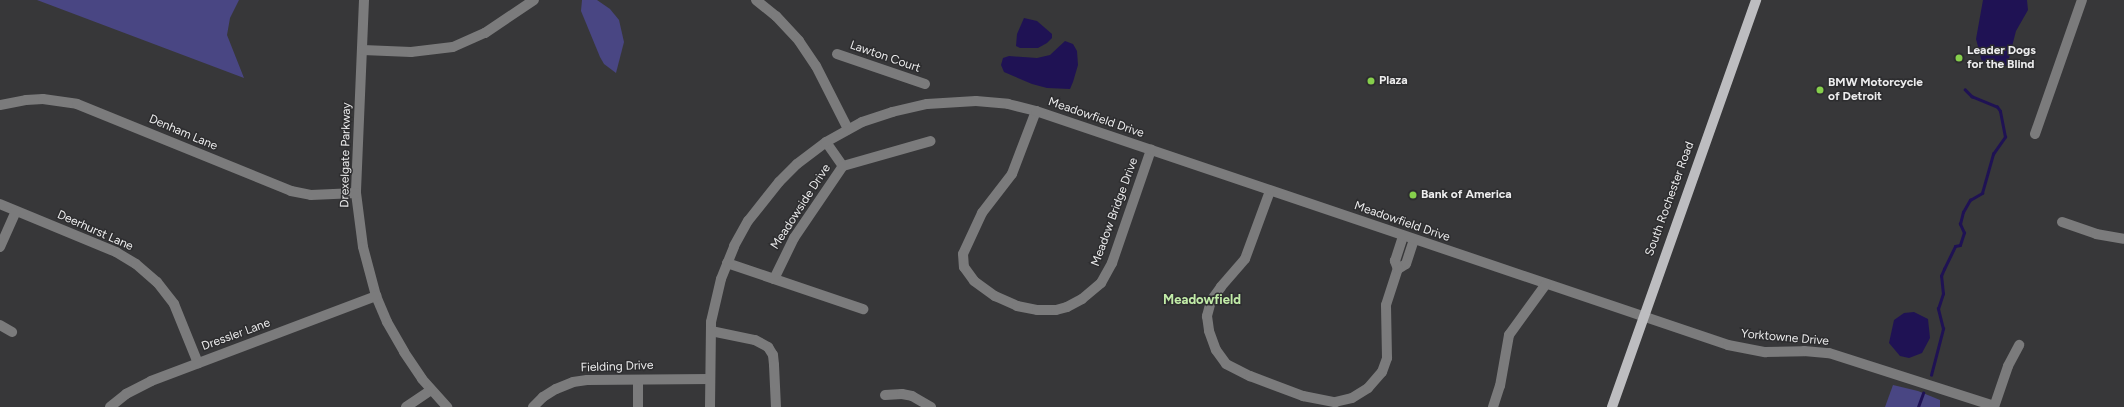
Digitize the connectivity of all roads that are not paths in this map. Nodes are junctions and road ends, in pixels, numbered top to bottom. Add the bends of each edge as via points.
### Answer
1 (364, 0) edge
2 (534, 0) edge
3 (756, 0) edge
4 (1756, 0) edge
5 (2082, 0) edge
6 (363, 50) junction
7 (837, 54) dead end
8 (925, 84) dead end
9 (0, 105) edge
10 (1036, 111) junction
11 (848, 129) junction
12 (2035, 134) dead end
13 (931, 141) dead end
14 (826, 142) junction
15 (1151, 150) junction
16 (843, 166) junction
17 (1270, 191) junction
18 (356, 193) junction
19 (0, 204) edge
20 (16, 210) junction
21 (2062, 222) dead end
22 (1403, 236) junction
23 (2124, 239) edge
24 (1414, 240) junction
25 (0, 247) edge
26 (727, 263) junction
27 (1398, 269) junction
28 (774, 279) junction
29 (1546, 284) junction
30 (376, 296) junction
31 (862, 309) dead end
32 (1643, 318) junction
33 (0, 325) edge
34 (711, 331) junction
35 (12, 332) dead end
36 (2019, 345) dead end
37 (198, 363) junction
38 (710, 379) junction
39 (638, 380) junction
40 (431, 390) junction
41 (885, 395) dead end
42 (110, 407) edge
43 (406, 407) edge
44 (447, 407) edge
45 (533, 407) edge
46 (638, 407) edge
47 (710, 407) edge
48 (776, 407) edge
49 (931, 407) edge
50 (1493, 407) edge
51 (1612, 407) edge
52 (1994, 407) edge

1 - 6 street, Drexelgate Parkway
2 - 6 street via 485,33 453,47 411,52
3 - 11 street via 776,16 799,41 816,66
4 - 32 main road, South Rochester Road
5 - 12 street
6 - 18 street, Drexelgate Parkway
7 - 8 street, Lawton Court
9 - 18 street, Denham Lane via 44,99 77,104 291,191 311,195
10 - 11 street, Meadowfield Drive via 985,101 927,104 879,116
10 - 15 street, Meadowfield Drive
10 - 15 street, Meadow Bridge Drive via 1012,174 982,213 964,254 964,267 974,281 995,296 1017,306 1037,310 1067,307 1082,299 1101,283 1112,263
11 - 14 street, Meadowfield Drive
13 - 16 street, Meadowside Drive
14 - 16 street
14 - 26 street, Meadowfield Drive via 797,164 763,200 739,236
15 - 17 street, Meadowfield Drive
16 - 28 street, Meadowside Drive via 794,238
17 - 22 street, Meadowfield Drive
17 - 27 street via 1245,259 1216,294 1208,309 1207,321 1211,340 1222,359 1234,369 1303,396 1324,401 1340,401 1361,394 1376,380 1385,366 1386,305
18 - 30 street, Drexelgate Parkway via 363,247
19 - 20 street, Deerhurst Lane
20 - 25 street
20 - 37 street, Deerhurst Lane via 116,252 146,272 174,304
21 - 23 street via 2096,234
22 - 24 street, Meadowfield Drive
22 - 27 street via 1395,261
24 - 27 street via 1406,264
24 - 29 street, Meadowfield Drive
26 - 28 street
26 - 34 street, Meadowfield Drive via 716,298
28 - 31 street
29 - 32 street, Meadowfield Drive
29 - 50 street via 1509,335 1500,386
30 - 37 street, Dressler Lane
30 - 40 street, Drexelgate Parkway via 404,352
32 - 51 main road, South Rochester Road
32 - 52 street, Yorktowne Drive via 1742,348 1765,352 1815,351 1835,355
33 - 35 street
34 - 38 street, Meadowfield Drive
34 - 48 street via 755,340 768,347 773,355
36 - 52 street via 2008,366
37 - 42 street, Dressler Lane via 144,384
38 - 39 street, Fielding Drive
38 - 47 street, Meadowfield Drive
39 - 45 street, Fielding Drive via 599,379 573,382 543,397
39 - 46 street
40 - 43 street
40 - 44 street, Drexelgate Parkway
41 - 49 street via 912,396

